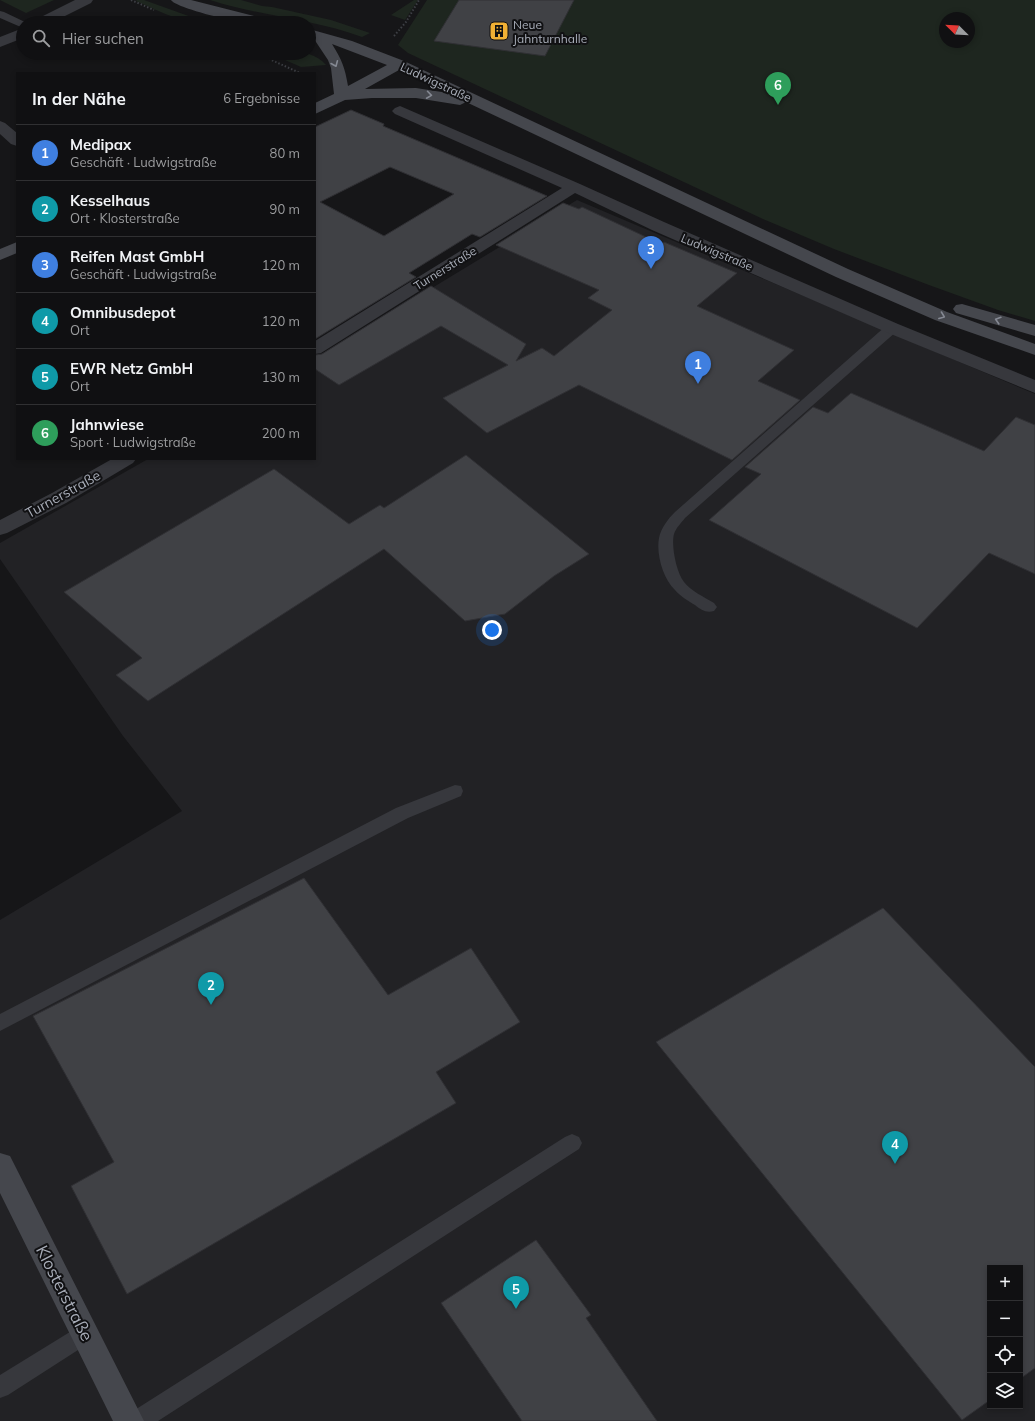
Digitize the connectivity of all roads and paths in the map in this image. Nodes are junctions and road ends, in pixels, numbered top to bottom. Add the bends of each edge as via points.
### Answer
1 (86, 0) edge
2 (178, 0) edge
3 (0, 14) edge
4 (54, 16) edge
5 (235, 16) edge
6 (16, 22) edge
7 (16, 35) edge
8 (316, 35) edge
9 (316, 36) edge
10 (0, 43) edge
11 (271, 60) edge
12 (399, 64) junction
13 (298, 72) edge
14 (342, 96) junction
15 (316, 109) edge
16 (494, 109) junction
17 (400, 112) dead end
18 (0, 126) edge
19 (16, 140) edge
20 (574, 187) junction
21 (16, 247) edge
22 (0, 255) edge
23 (842, 273) junction
24 (892, 328) junction
25 (1035, 331) edge
26 (316, 348) edge
27 (1035, 350) edge
28 (1035, 387) edge
29 (124, 460) edge
30 (0, 528) edge
31 (710, 608) dead end
32 (455, 791) dead end
33 (0, 1023) edge
34 (572, 1143) dead end
35 (0, 1165) edge
36 (85, 1334) junction
37 (0, 1387) edge
38 (129, 1421) edge
39 (138, 1421) edge

1 - 4 street
2 - 5 main road
3 - 6 lane
7 - 10 street
8 - 12 main road, Ludwigstraße
9 -> 14 main road via 335,60
11 - 13 path
12 - 14 main road
12 - 16 main road, Ludwigstraße
14 - 15 main road
14 -> 16 main road via 405,92 452,98
16 - 23 main road, Ludwigstraße
17 - 20 street, Ludwigstraße
18 - 19 street
20 - 24 street, Ludwigstraße
20 - 26 street, Turnerstraße
21 - 22 main road
25 -> 23 main road, Ludwigstraße
23 -> 27 main road, Ludwigstraße via 941,316
24 - 28 street, Ludwigstraße
24 - 31 lane via 680,515 670,527 665,540 677,585
29 - 30 street, Turnerstraße via 59,498
32 - 33 lane via 402,813
34 - 39 lane
35 - 36 main road, Klosterstraße
36 - 37 lane
36 - 38 main road, Klosterstraße

